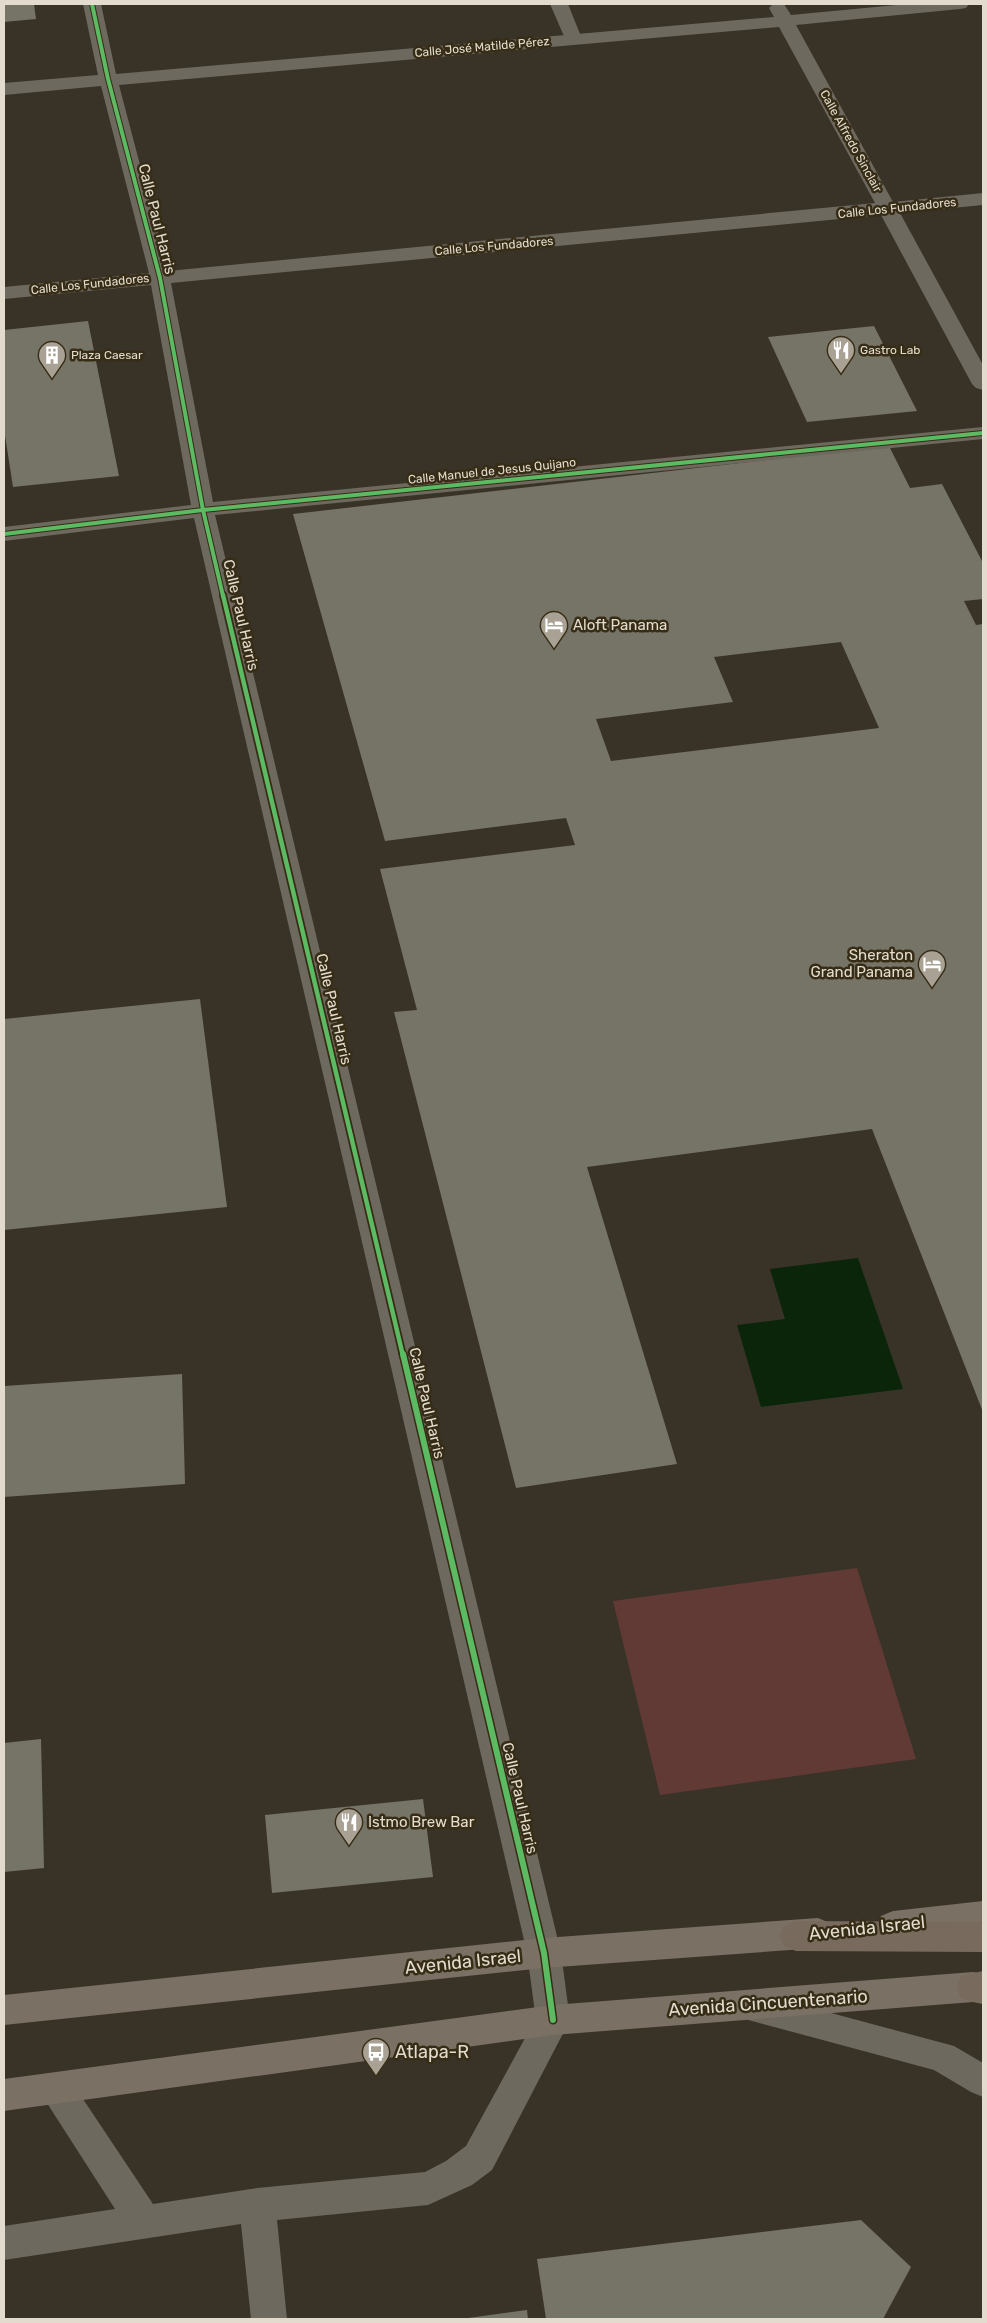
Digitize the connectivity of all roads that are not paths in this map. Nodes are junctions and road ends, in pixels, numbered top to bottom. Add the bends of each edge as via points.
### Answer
1 (92, 4) edge
2 (559, 4) edge
3 (776, 4) edge
4 (960, 4) edge
5 (785, 21) junction
6 (573, 39) junction
7 (108, 79) junction
8 (4, 88) edge
9 (983, 200) edge
10 (888, 209) junction
11 (160, 278) junction
12 (4, 293) edge
13 (983, 384) edge
14 (983, 434) edge
15 (203, 510) junction
16 (4, 534) edge
17 (983, 1916) edge
18 (796, 1936) junction
19 (983, 1937) edge
20 (544, 1953) junction
21 (980, 1988) edge
22 (747, 2005) junction
23 (4, 2010) edge
24 (553, 2020) junction
25 (983, 2081) edge
26 (57, 2089) junction
27 (4, 2096) edge
28 (257, 2205) junction
29 (144, 2222) junction
30 (4, 2243) edge
31 (269, 2319) edge

1 - 7 street, Calle Paul Harris
2 - 6 street
3 - 5 street, Calle Alfredo Sinclair
4 - 5 street, Calle José Matilde Pérez
5 - 6 street, Calle José Matilde Pérez
5 - 10 street, Calle Alfredo Sinclair
6 - 7 street, Calle José Matilde Pérez
7 - 8 street, Calle José Matilde Pérez
7 - 11 street, Calle Paul Harris
9 - 10 street, Calle Los Fundadores
10 - 11 street, Calle Los Fundadores
10 - 13 street, Calle Alfredo Sinclair
11 - 12 street, Calle Los Fundadores
11 - 15 street, Calle Paul Harris
14 - 15 street, Calle Manuel de Jesus Quijano
15 - 16 street, Calle Manuel de Jesus Quijano
15 - 20 street, Calle Paul Harris
17 - 18 main road, Avenida Israel
18 - 19 highway
18 - 20 main road, Avenida Israel
20 - 23 main road, Avenida Israel
20 - 24 street, Calle Paul Harris
21 - 22 main road, Avenida Cincuentenario
22 - 24 main road, Avenida Cincuentenario
22 - 25 street via 942,2057
24 - 26 main road
24 - 28 street via 478,2158 459,2173 428,2188
26 - 27 main road
26 - 29 street
28 - 29 street
28 - 31 street
29 - 30 street

